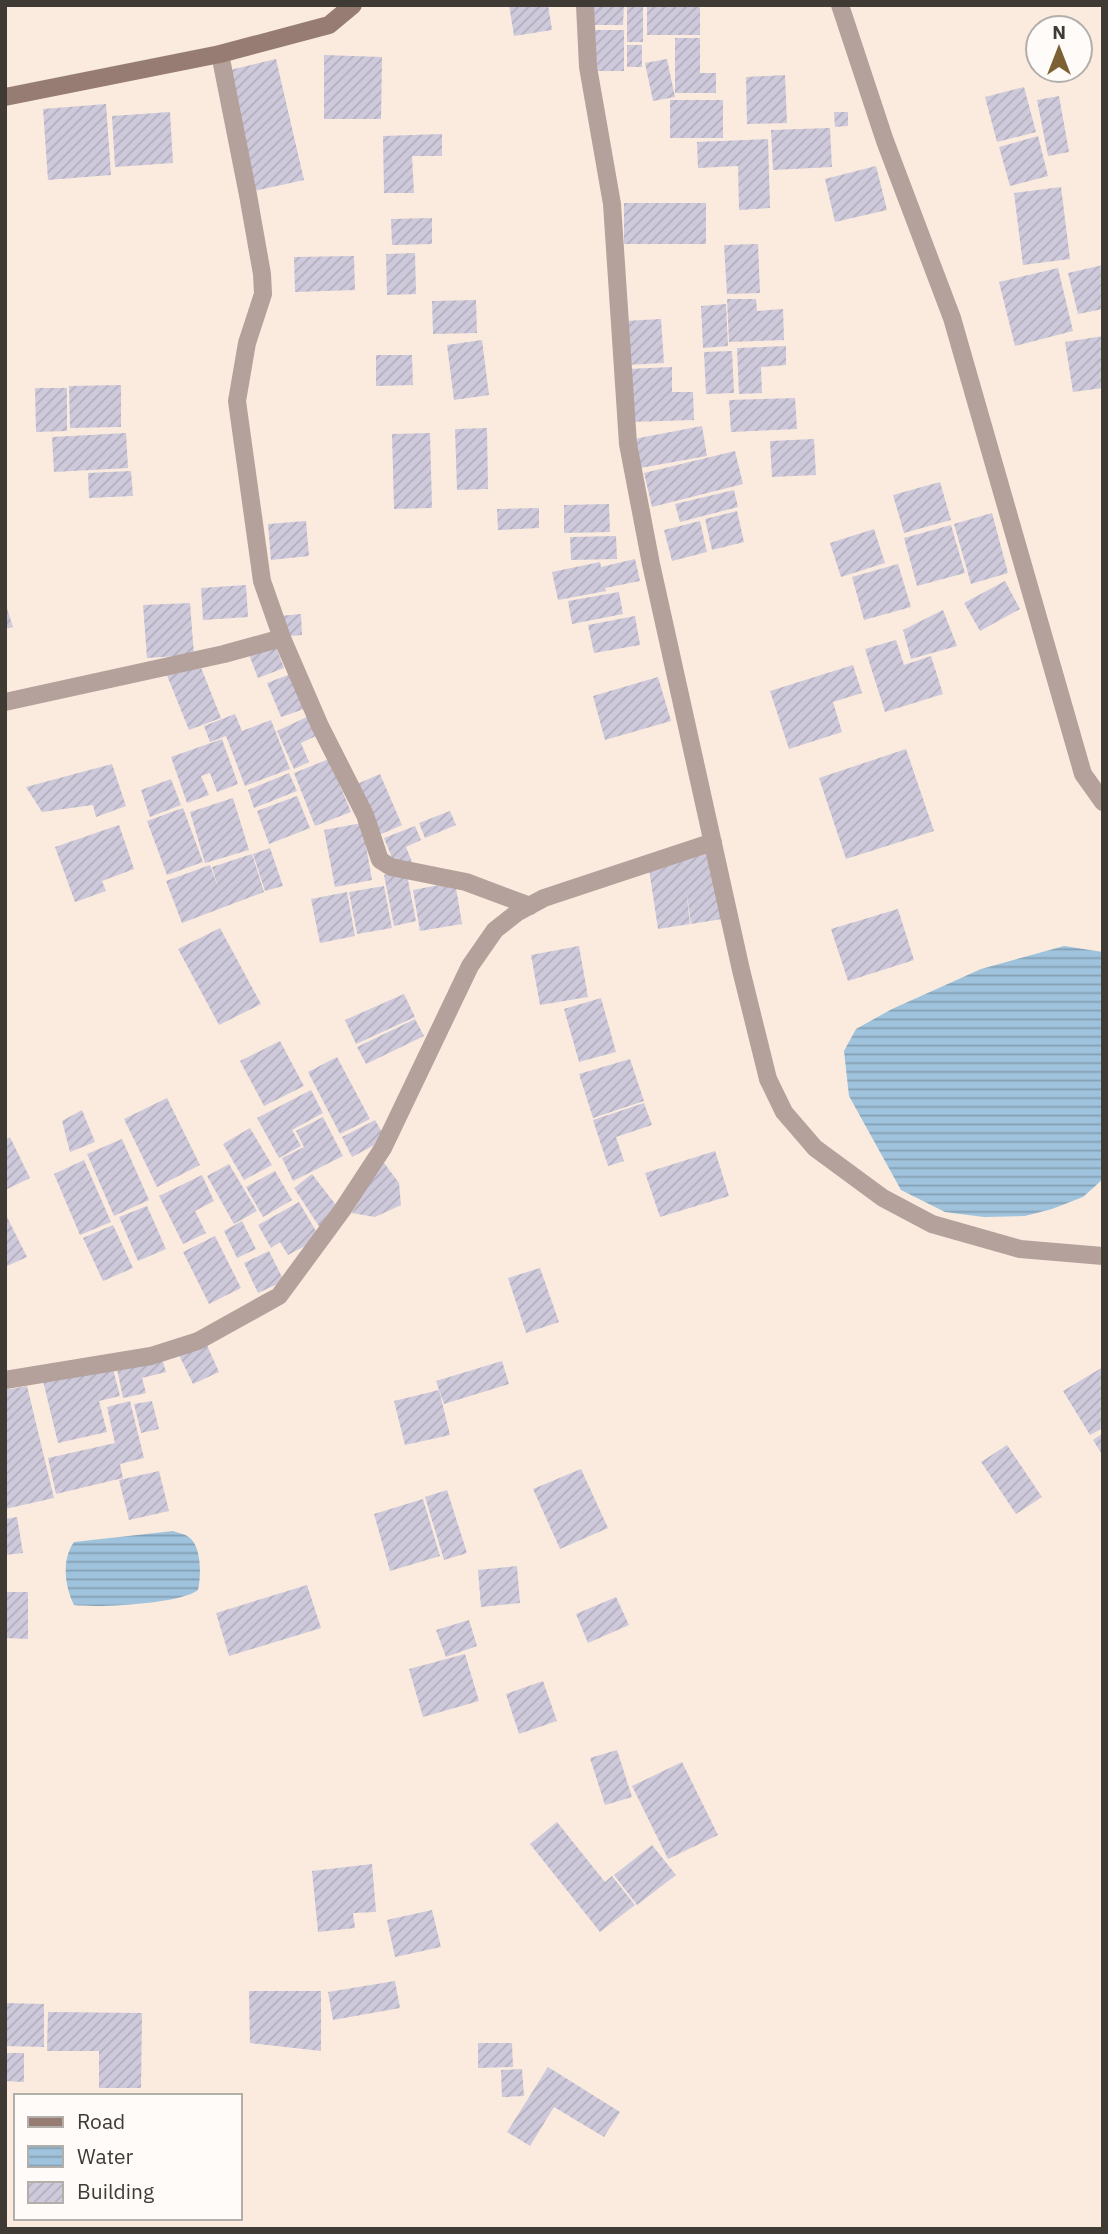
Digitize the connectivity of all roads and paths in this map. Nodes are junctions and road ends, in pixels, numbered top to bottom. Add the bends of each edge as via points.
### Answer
1 (353, 5) edge
2 (586, 5) edge
3 (840, 5) edge
4 (220, 54) junction
5 (5, 97) edge
6 (282, 638) junction
7 (5, 702) edge
8 (1103, 802) edge
9 (713, 842) junction
10 (530, 906) junction
11 (1103, 1256) edge
12 (5, 1380) edge

1 - 4 street via 330,25
2 - 9 street via 588,67 612,204 628,444
3 - 8 street via 952,318 1083,774
4 - 5 street
4 - 6 street via 263,294 247,343 237,401 262,581
6 - 7 street
6 - 10 street via 365,815 380,860 391,867 466,882
9 - 10 street
9 - 11 street via 768,1079 784,1112 816,1149 883,1198 932,1224 1020,1250
10 - 12 street via 495,930 470,967 383,1148 279,1296 198,1341 151,1356

